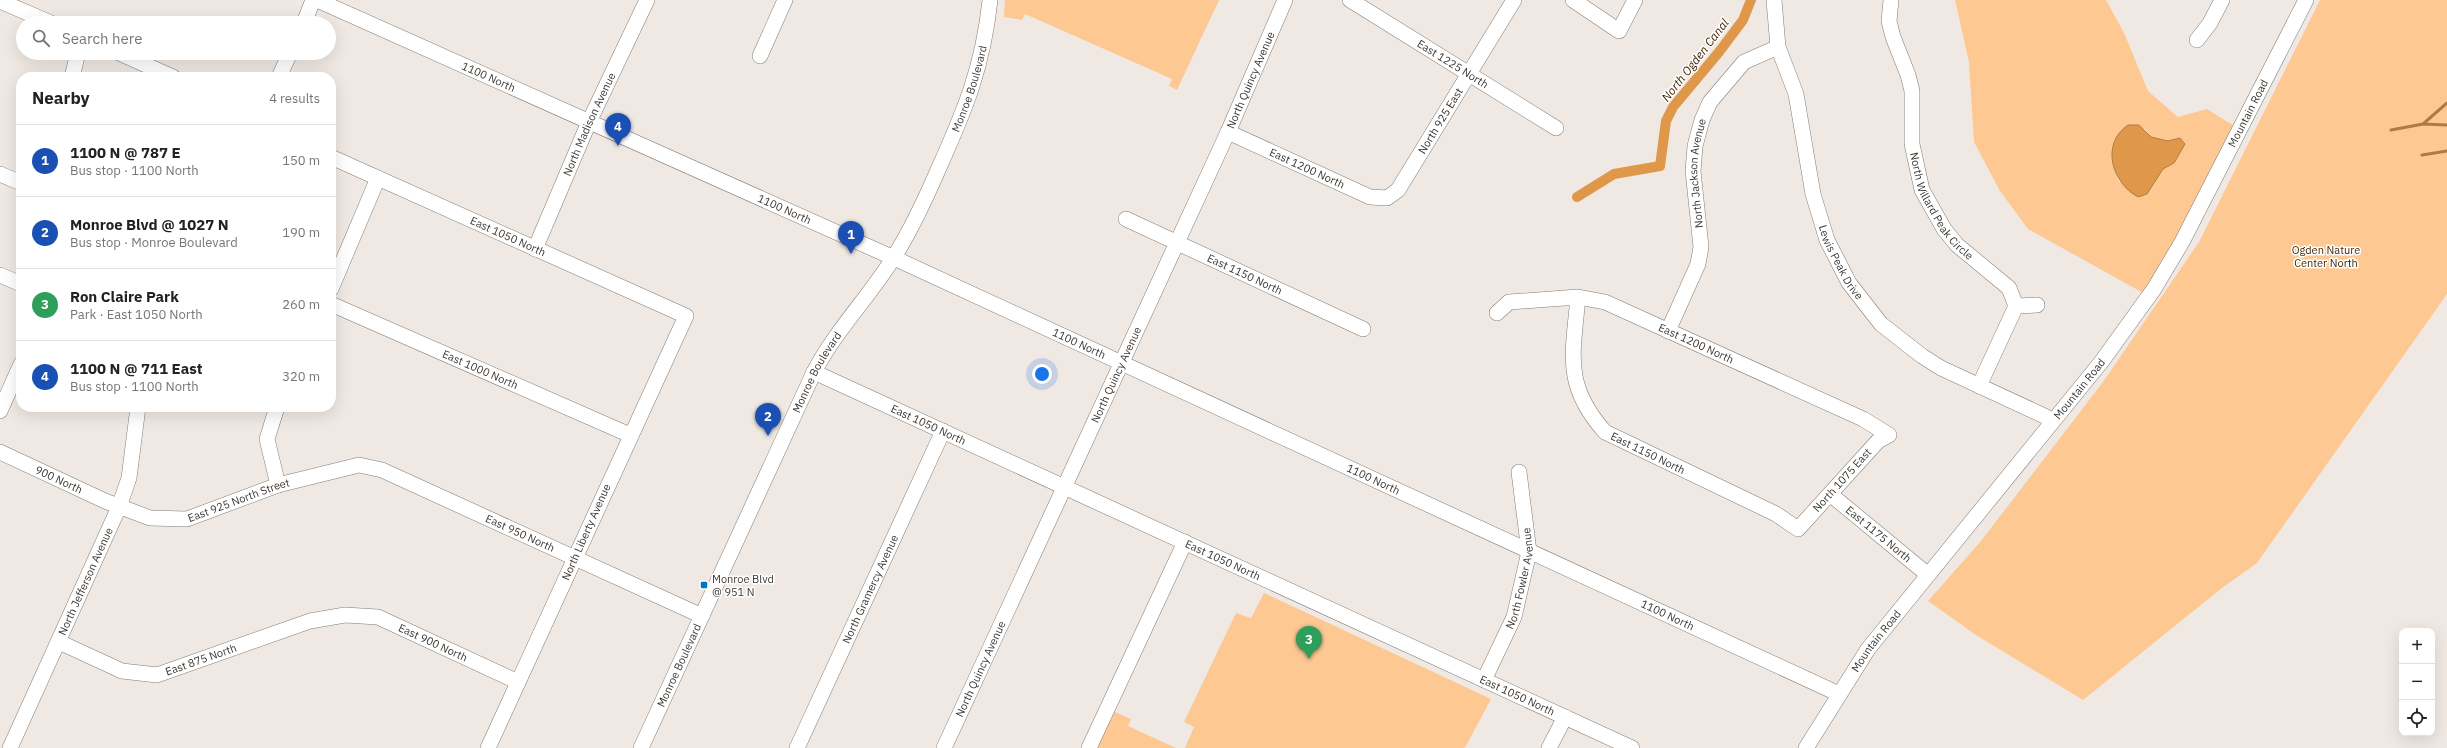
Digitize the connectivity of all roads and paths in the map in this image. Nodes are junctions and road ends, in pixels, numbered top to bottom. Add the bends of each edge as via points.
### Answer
1 (0, 0) edge
2 (313, 0) edge
3 (317, 0) edge
4 (647, 0) edge
5 (990, 0) edge
6 (1285, 0) edge
7 (1350, 0) edge
8 (1514, 0) edge
9 (1573, 0) edge
10 (1635, 0) edge
11 (1774, 0) edge
12 (1891, 0) edge
13 (2222, 0) edge
14 (2306, 0) edge
15 (782, 1) edge
16 (35, 16) edge
17 (307, 16) edge
18 (2197, 40) dead end
19 (1778, 47) junction
20 (760, 56) dead end
21 (76, 60) edge
22 (135, 60) edge
23 (287, 60) edge
24 (73, 72) edge
25 (162, 72) edge
26 (281, 72) edge
27 (1470, 73) junction
28 (589, 122) junction
29 (1556, 128) dead end
30 (1228, 132) junction
31 (336, 159) edge
32 (0, 174) edge
33 (378, 178) junction
34 (16, 181) edge
35 (1387, 198) joint
36 (1126, 219) dead end
37 (1176, 244) junction
38 (535, 249) junction
39 (894, 258) junction
40 (0, 275) edge
41 (336, 277) edge
42 (16, 282) edge
43 (1578, 297) junction
44 (2037, 305) dead end
45 (336, 306) edge
46 (2016, 306) junction
47 (1497, 313) dead end
48 (686, 316) joint
49 (1363, 330) dead end
50 (1668, 330) junction
51 (1122, 363) junction
52 (814, 372) junction
53 (16, 375) edge
54 (1979, 386) junction
55 (0, 411) edge
56 (137, 412) edge
57 (275, 412) edge
58 (2053, 420) junction
59 (943, 431) junction
60 (630, 435) junction
61 (1889, 435) joint
62 (0, 452) edge
63 (359, 465) joint
64 (1519, 472) dead end
65 (278, 485) junction
66 (1064, 487) junction
67 (1830, 494) junction
68 (119, 507) junction
69 (1798, 529) joint
70 (1185, 542) junction
71 (1529, 552) junction
72 (574, 557) junction
73 (1927, 574) junction
74 (345, 615) joint
75 (702, 616) junction
76 (59, 642) junction
77 (1484, 680) junction
78 (518, 682) junction
79 (1839, 694) junction
80 (1565, 717) junction
81 (10, 748) edge
82 (488, 748) edge
83 (641, 748) edge
84 (797, 748) edge
85 (944, 748) edge
86 (1089, 748) edge
87 (1549, 748) edge
88 (1632, 748) edge
89 (1806, 748) edge

1 - 16 street
2 - 17 street
3 - 28 street, 1100 North
4 - 28 street, North Madison Avenue
5 - 39 street, Monroe Boulevard via 984,48 967,105 914,221
6 - 30 street, North Quincy Avenue
7 - 27 street, East 1225 North
8 - 27 street, North 925 East
9 - 10 street via 1619,31
11 - 19 street, Lewis Peak Drive
12 - 46 street, North Willard Peak Circle via 1889,21 1912,91 1912,144 1922,190 1944,229 1957,245 2010,288
13 - 18 street via 2210,23
14 - 58 street, Mountain Road via 2178,249 2128,326
15 - 20 street
19 - 50 street, North Jackson Avenue via 1744,62 1710,102 1702,120 1694,146 1693,171 1701,247 1698,264
19 - 54 street, Lewis Peak Drive via 1796,94 1808,175 1817,208 1827,240 1849,283 1882,324 1901,340 1941,368
21 - 24 street
22 - 25 street
23 - 26 street
27 - 29 street, East 1225 North
27 - 35 street, North 925 East via 1398,190
28 - 38 street, North Madison Avenue
28 - 39 street, 1100 North
30 - 35 street, East 1200 North via 1370,197
30 - 37 street, North Quincy Avenue
31 - 33 street, East 1050 North
32 - 34 street
33 - 38 street, East 1050 North
33 - 41 street
36 - 37 street, East 1150 North
37 - 49 street, East 1150 North
37 - 51 street, North Quincy Avenue
38 - 48 street, East 1050 North
39 - 51 street, 1100 North
39 - 52 street, Monroe Boulevard via 828,346
40 - 42 street
43 - 47 street, East 1200 North via 1509,302
43 - 50 street, East 1200 North via 1605,302
43 - 69 street, East 1150 North via 1572,360 1573,376 1578,393 1590,416 1605,432 1776,514
44 - 46 street
45 - 60 street, East 1000 North
46 - 54 street
48 - 60 street, North Liberty Avenue
50 - 61 street, East 1200 North via 1863,419
51 - 66 street, North Quincy Avenue
51 - 71 street, 1100 North
52 - 59 street, East 1050 North
52 - 75 street, Monroe Boulevard
53 - 55 street
54 - 58 street, Lewis Peak Drive
56 - 68 street, North Jefferson Avenue via 129,478
57 - 65 street via 267,439
58 - 73 street, Mountain Road via 1996,493
59 - 66 street, East 1050 North
59 - 84 street, North Gramercy Avenue
60 - 72 street, North Liberty Avenue
61 - 67 street, North 1075 East via 1878,441
62 - 68 street, 900 North
63 - 65 street, East 925 North Street
63 - 72 street, East 950 North via 382,470
64 - 71 street, North Fowler Avenue
65 - 68 street, East 925 North Street via 187,519 150,518
66 - 70 street, East 1050 North
66 - 85 street, North Quincy Avenue
67 - 69 street, North 1075 East
67 - 73 street, East 1175 North
68 - 76 street, North Jefferson Avenue
70 - 77 street, East 1050 North
70 - 86 street
71 - 77 street, North Fowler Avenue via 1514,617
71 - 79 street, 1100 North
72 - 75 street, East 950 North
72 - 78 street, North Liberty Avenue
73 - 79 street, Mountain Road via 1868,649
74 - 76 street, East 875 North via 310,621 157,675 122,671
74 - 78 street, East 900 North via 378,616
75 - 83 street, Monroe Boulevard
76 - 81 street, North Jefferson Avenue
77 - 80 street, East 1050 North
78 - 82 street, North Liberty Avenue
79 - 89 street, Mountain Road
80 - 87 street
80 - 88 street, East 1050 North

